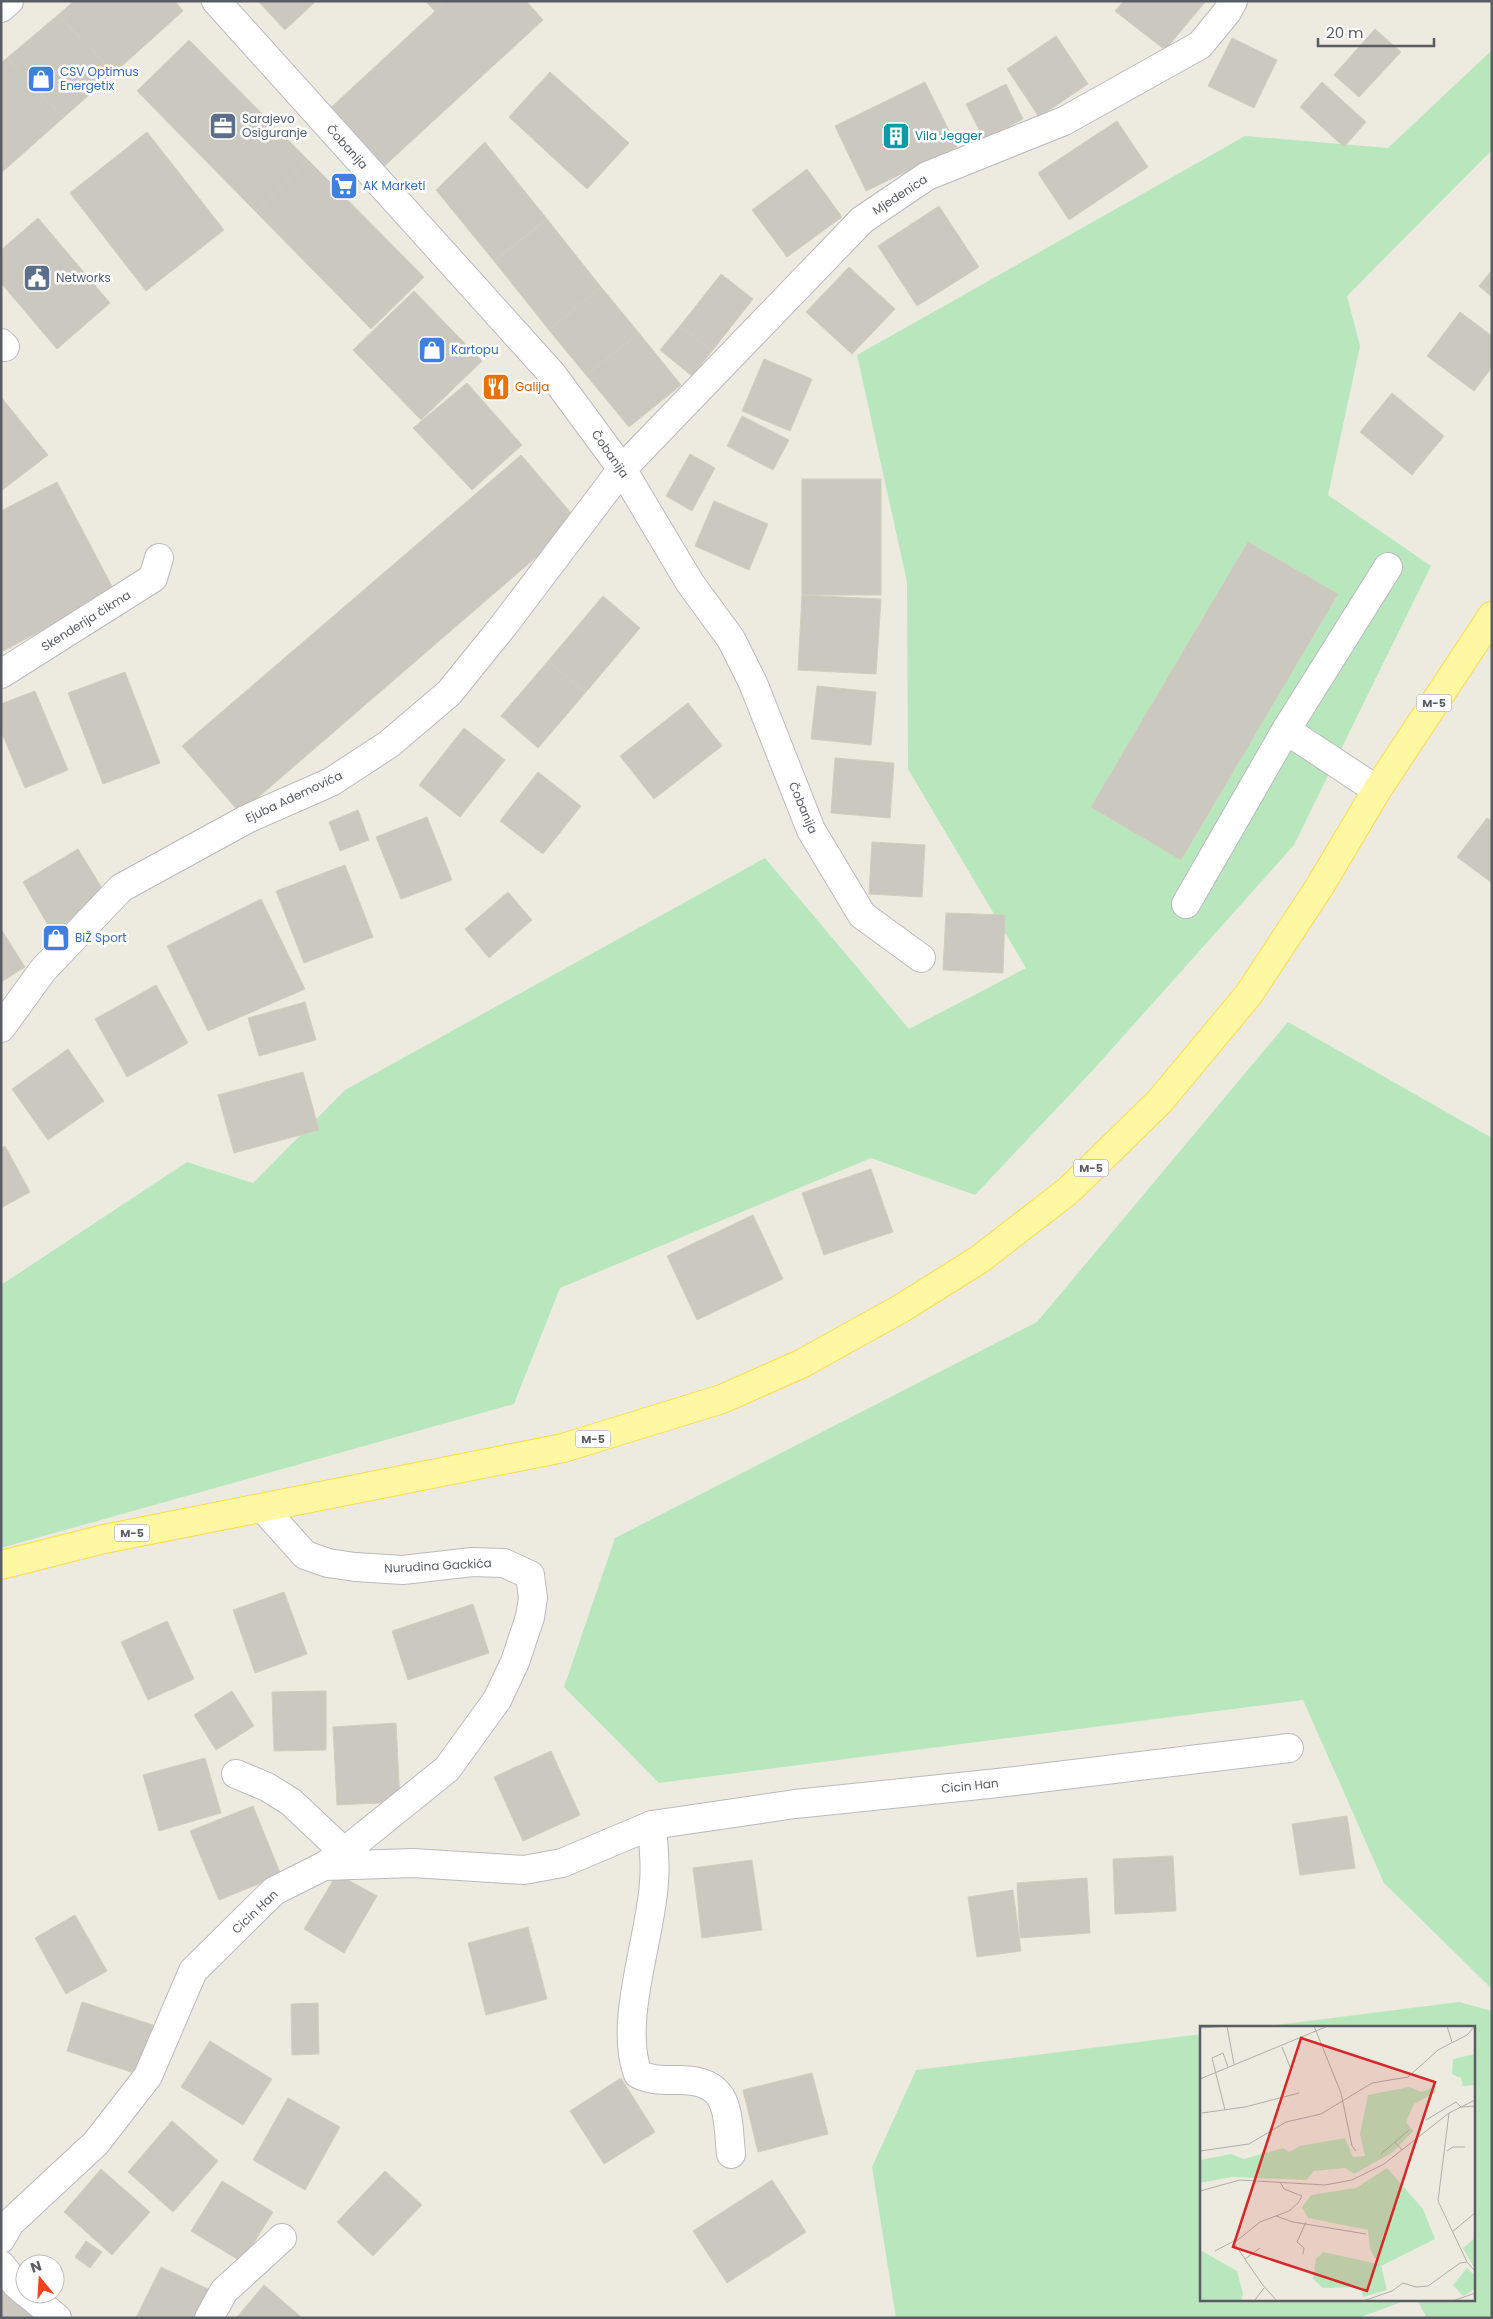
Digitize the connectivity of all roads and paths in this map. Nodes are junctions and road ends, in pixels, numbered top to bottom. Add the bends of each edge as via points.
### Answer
1 (9, 1) edge
2 (216, 1) edge
3 (1233, 1) edge
4 (1, 8) edge
5 (622, 469) junction
6 (159, 558) dead end
7 (1388, 566) dead end
8 (1492, 616) edge
9 (1, 674) edge
10 (1286, 730) junction
11 (1377, 790) junction
12 (1186, 904) dead end
13 (921, 958) dead end
14 (1, 1028) edge
15 (264, 1508) junction
16 (1, 1565) edge
17 (1289, 1748) dead end
18 (236, 1774) dead end
19 (652, 1825) junction
20 (334, 1859) junction
21 (731, 2154) dead end
22 (282, 2238) dead end
23 (1, 2240) edge
24 (1, 2265) edge
25 (15, 2283) edge
26 (39, 2304) edge
27 (56, 2318) edge
28 (208, 2318) edge

1 - 4 street
2 - 5 street, Čobanija via 552,374
3 - 5 street, Mjedenica via 1200,45 1064,121 927,176 862,220
5 - 13 street, Čobanija via 690,583 731,639 811,830 862,915
5 - 14 street, Ejuba Ademovića via 449,693 390,744 331,782 247,819 121,888 43,970
6 - 9 street, Skenderija čikma via 153,578
7 - 10 street
8 - 11 main road, M-5
10 - 11 street
10 - 12 street
11 - 15 main road, M-5 via 1320,886 1249,994 1160,1101 1069,1190 980,1259 902,1308 801,1364 722,1399 563,1448
15 - 16 main road, M-5 via 104,1539
15 - 20 street, Nurudina Gackića via 305,1555 328,1563 403,1570 472,1562 504,1563 530,1576 533,1598 530,1617 515,1662 497,1700 447,1769
17 - 19 street, Cicin Han via 795,1804
18 - 20 street via 291,1802
19 - 20 street, Cicin Han via 562,1863 524,1870
19 - 21 street via 654,1882 634,2010 632,2058 638,2074 651,2080 697,2080 717,2090 726,2110
20 - 23 street, Cicin Han via 274,1891 193,1971 148,2076 96,2143 10,2223
22 - 28 street via 224,2291
24 - 25 street
26 - 27 street

